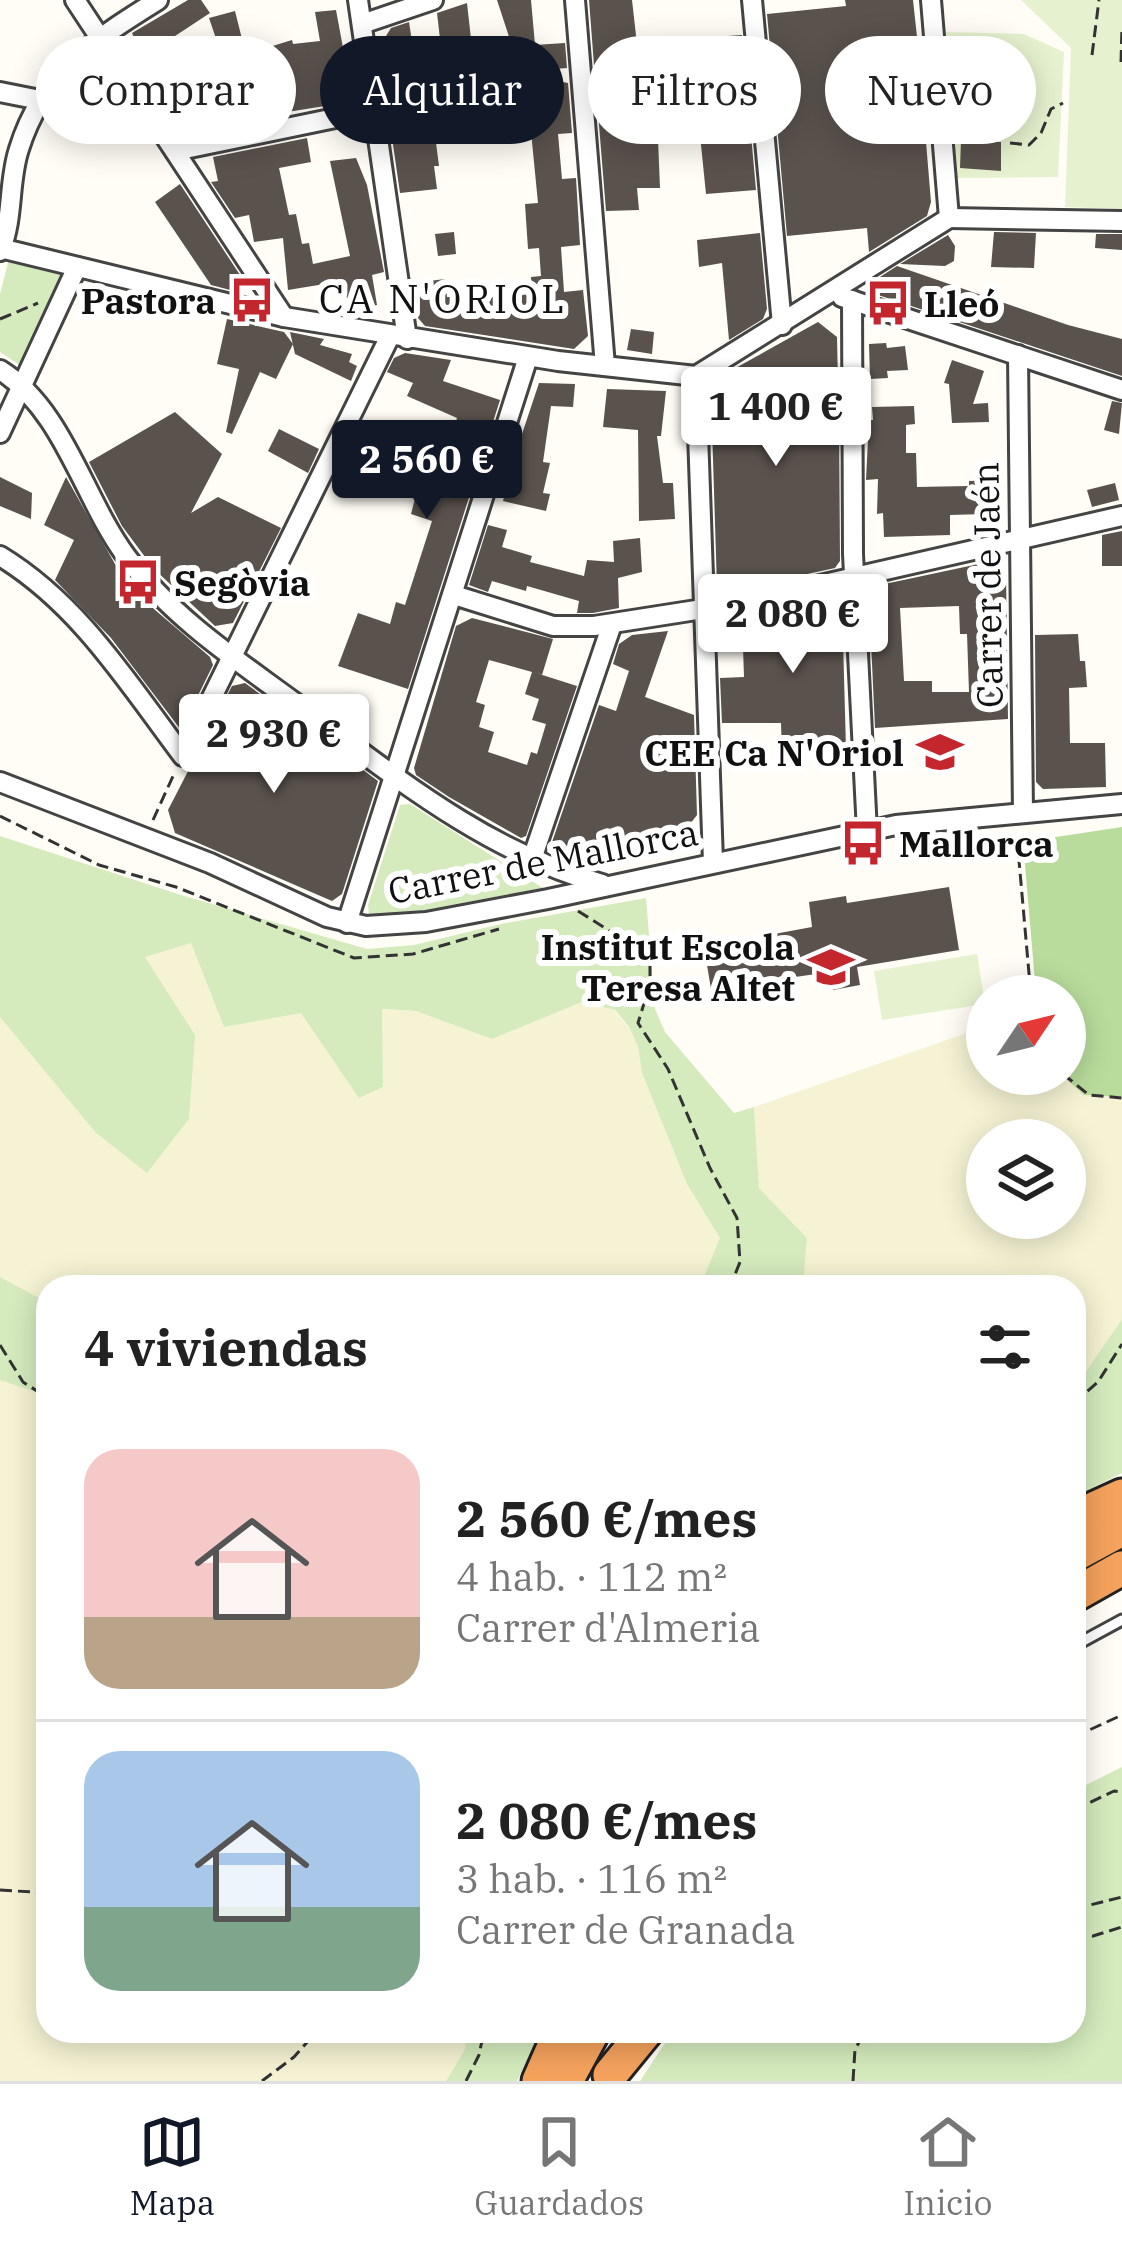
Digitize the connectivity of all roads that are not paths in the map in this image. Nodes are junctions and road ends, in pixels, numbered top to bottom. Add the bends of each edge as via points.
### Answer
1 (75, 0) edge
2 (158, 0) edge
3 (358, 0) edge
4 (434, 0) edge
5 (575, 0) edge
6 (752, 0) edge
7 (931, 0) edge
8 (362, 24) junction
9 (100, 36) joint
10 (364, 36) edge
11 (0, 92) edge
12 (36, 99) edge
13 (36, 109) edge
14 (320, 121) edge
15 (170, 144) edge
16 (378, 144) edge
17 (175, 151) junction
18 (949, 218) junction
19 (1122, 221) edge
20 (1, 249) edge
21 (77, 267) junction
22 (842, 297) junction
23 (284, 317) junction
24 (782, 325) junction
25 (398, 337) junction
26 (1018, 355) junction
27 (528, 357) junction
28 (605, 366) junction
29 (0, 370) edge
30 (696, 376) junction
31 (22, 386) junction
32 (1122, 390) edge
33 (0, 433) edge
34 (1122, 516) edge
35 (1018, 540) junction
36 (0, 556) edge
37 (854, 578) junction
38 (454, 596) junction
39 (706, 609) junction
40 (612, 624) junction
41 (230, 655) junction
42 (396, 777) junction
43 (0, 782) edge
44 (1122, 804) edge
45 (1023, 813) junction
46 (867, 832) junction
47 (532, 860) junction
48 (712, 862) junction
49 (606, 885) junction
50 (347, 923) junction
51 (1122, 1496) edge
52 (1086, 1512) edge
53 (1122, 1529) edge
54 (1086, 1548) edge
55 (1122, 1568) edge
56 (1086, 1588) edge
57 (1122, 1620) edge
58 (1086, 1640) edge
59 (556, 2043) edge
60 (587, 2043) edge
61 (627, 2043) edge
62 (637, 2043) edge
63 (609, 2078) edge
64 (539, 2081) edge
65 (566, 2081) edge

1 - 9 street
2 - 9 street
3 - 8 street
4 - 8 street
5 - 28 street
6 - 24 street
7 - 18 street
8 - 10 street
11 - 12 street
13 - 20 street via 18,152
14 - 17 street
15 - 17 street
16 - 25 street
17 - 23 street
18 - 19 street
18 - 22 street
20 - 21 street
21 - 23 street
21 - 31 street
22 - 24 street
22 - 26 street
22 - 37 street
23 - 25 street
24 - 30 street
25 - 27 street
25 - 41 street
26 - 32 street
26 - 35 street, Carrer de Jaén
27 - 28 street
27 - 38 street
28 - 30 street
29 - 31 street
30 - 39 street
31 - 33 street
31 - 41 street via 124,554
34 - 35 street
35 - 37 street
35 - 45 street, Carrer de Jaén
36 - 41 street via 72,611 183,757
37 - 39 street
37 - 46 street
38 - 40 street via 553,626
38 - 42 street
39 - 40 street
39 - 48 street
40 - 47 street
41 - 42 street
42 - 47 street
42 - 50 street
43 - 50 street, Carrer de Mallorca
44 - 45 street, Carrer de Mallorca
45 - 46 street, Carrer de Mallorca
46 - 48 street, Carrer de Mallorca
47 - 49 street
48 - 49 street, Carrer de Mallorca
49 - 50 street, Carrer de Mallorca via 426,922
51 - 52 highway
53 - 54 highway
55 - 56 highway
57 - 58 lane
59 - 64 highway
60 - 65 highway
61 - 63 highway
62 - 63 highway

